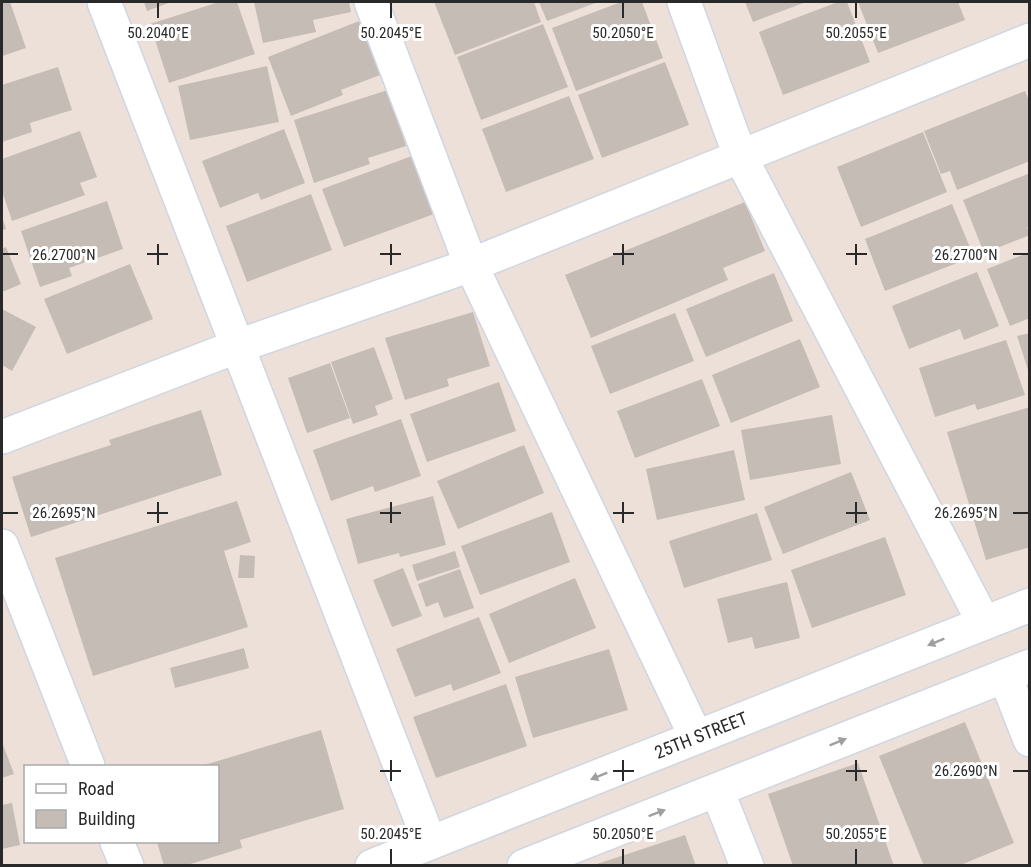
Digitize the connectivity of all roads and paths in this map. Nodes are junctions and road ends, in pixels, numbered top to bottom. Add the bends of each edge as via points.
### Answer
1 (104, 2) edge
2 (371, 2) edge
3 (684, 2) edge
4 (1029, 40) edge
5 (740, 156) junction
6 (471, 265) junction
7 (238, 346) junction
8 (2, 437) edge
9 (2, 546) edge
10 (1029, 605) edge
11 (984, 623) junction
12 (1017, 671) edge
13 (696, 737) junction
14 (1029, 740) edge
15 (88, 765) edge
16 (717, 790) junction
17 (117, 843) edge
18 (430, 843) junction
19 (126, 866) edge
20 (372, 866) edge
21 (524, 866) edge
22 (747, 866) edge

1 - 7 street
2 - 6 street
3 - 5 street
4 - 5 street
5 - 6 street
5 - 11 street
6 - 7 street
6 - 13 street
7 - 8 street
7 - 18 street
9 - 15 street
10 - 11 street, 25TH STREET
11 -> 13 street, 25TH STREET
12 - 14 street
16 -> 12 street
13 -> 18 street, 25TH STREET
21 -> 16 street
16 - 22 street
17 - 19 street
18 - 20 street, 25TH STREET

